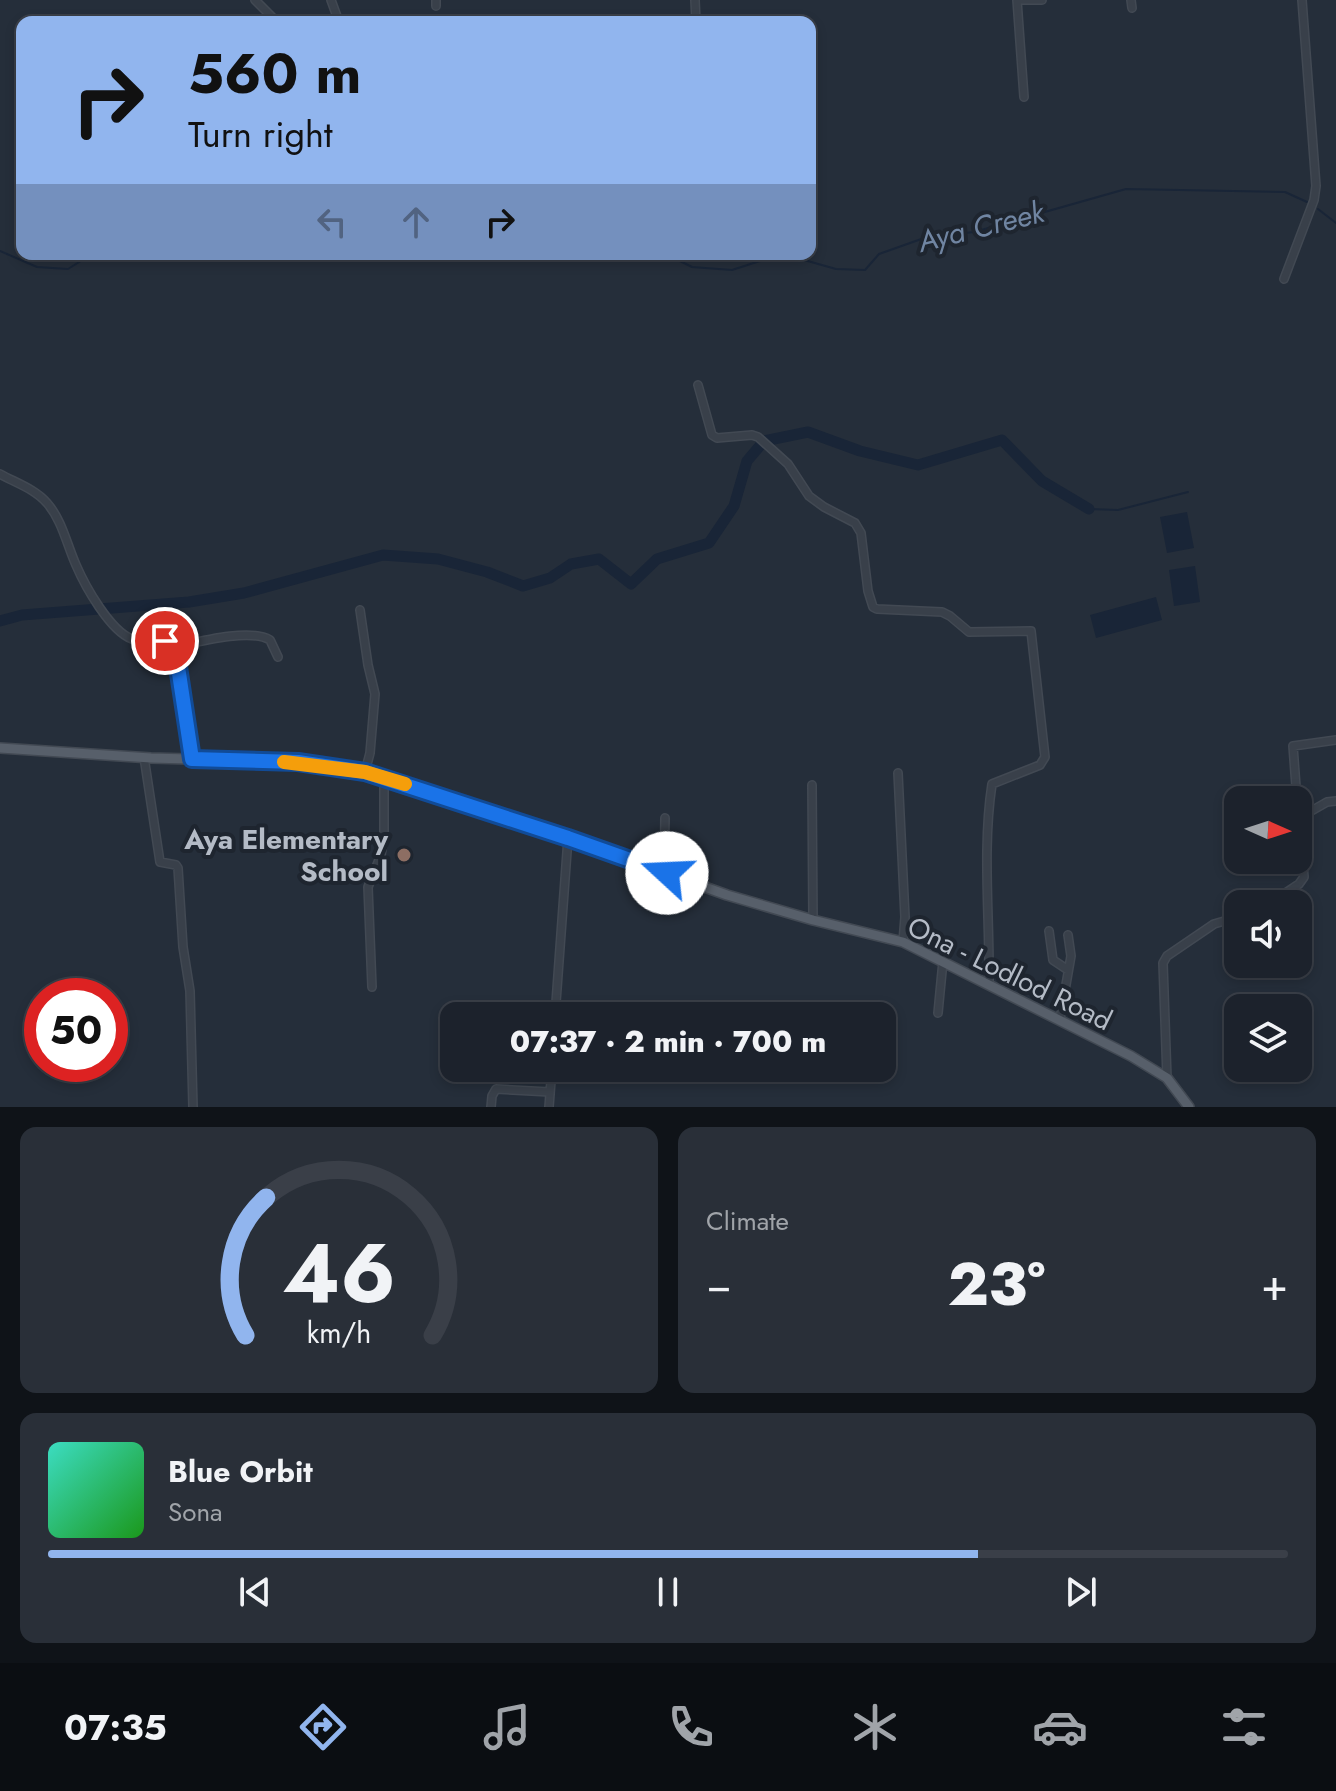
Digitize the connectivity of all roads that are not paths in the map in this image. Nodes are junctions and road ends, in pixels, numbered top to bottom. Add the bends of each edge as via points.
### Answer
1 (255, 0) edge
2 (1019, 0) edge
3 (1042, 0) edge
4 (1302, 0) edge
5 (271, 16) edge
6 (1024, 97) dead end
7 (1284, 279) dead end
8 (698, 385) dead end
9 (0, 474) edge
10 (360, 610) dead end
11 (175, 647) junction
12 (278, 657) dead end
13 (1336, 740) edge
14 (0, 748) edge
15 (144, 757) junction
16 (192, 759) junction
17 (365, 772) junction
18 (898, 773) dead end
19 (384, 777) junction
20 (812, 785) dead end
21 (1296, 786) edge
22 (1336, 801) edge
23 (1312, 811) edge
24 (665, 818) dead end
25 (568, 838) junction
26 (664, 872) junction
27 (1304, 874) edge
28 (1290, 890) edge
29 (813, 920) junction
30 (1224, 922) edge
31 (1049, 931) dead end
32 (1068, 935) dead end
33 (903, 942) junction
34 (943, 961) junction
35 (1068, 970) junction
36 (989, 983) junction
37 (372, 987) dead end
38 (556, 1002) edge
39 (938, 1013) dead end
40 (1060, 1019) junction
41 (1167, 1078) junction
42 (551, 1082) edge
43 (550, 1092) junction
44 (193, 1107) edge
45 (491, 1107) edge
46 (549, 1107) edge
47 (1189, 1107) edge

1 - 5 street
2 - 3 street
2 - 6 street
4 - 7 street via 1316,186
8 - 36 street via 712,435 758,437 788,464 809,496 855,523 873,607 942,612 969,632 1031,631 1045,757 1040,765 992,784
9 - 11 street via 49,505 77,568 121,633 169,641
10 - 17 street via 375,694
11 - 12 street via 258,635 270,640
11 - 16 street
13 - 21 street via 1293,746
14 - 15 main road, Ona - Lodlod Road
15 - 16 main road, Ona - Lodlod Road
15 - 44 street via 160,862 178,868 190,991
16 - 17 main road, Ona - Lodlod Road via 298,762
17 - 19 main road, Ona - Lodlod Road
18 - 33 street
19 - 25 main road, Ona - Lodlod Road
19 - 37 street via 384,837 368,887
20 - 29 street
22 - 23 street
24 - 26 street
25 - 26 main road, Ona - Lodlod Road
25 - 38 street
26 - 29 main road, Ona - Lodlod Road
27 - 28 street
29 - 33 main road, Ona - Lodlod Road
30 - 41 street via 1207,927 1163,963
31 - 35 street via 1053,960
32 - 35 street
33 - 34 main road, Ona - Lodlod Road
34 - 36 main road, Ona - Lodlod Road
34 - 39 street
35 - 40 street
36 - 40 main road, Ona - Lodlod Road
40 - 41 main road, Ona - Lodlod Road
41 - 47 main road, Ona - Lodlod Road
42 - 43 street
43 - 45 street via 496,1089
43 - 46 street

